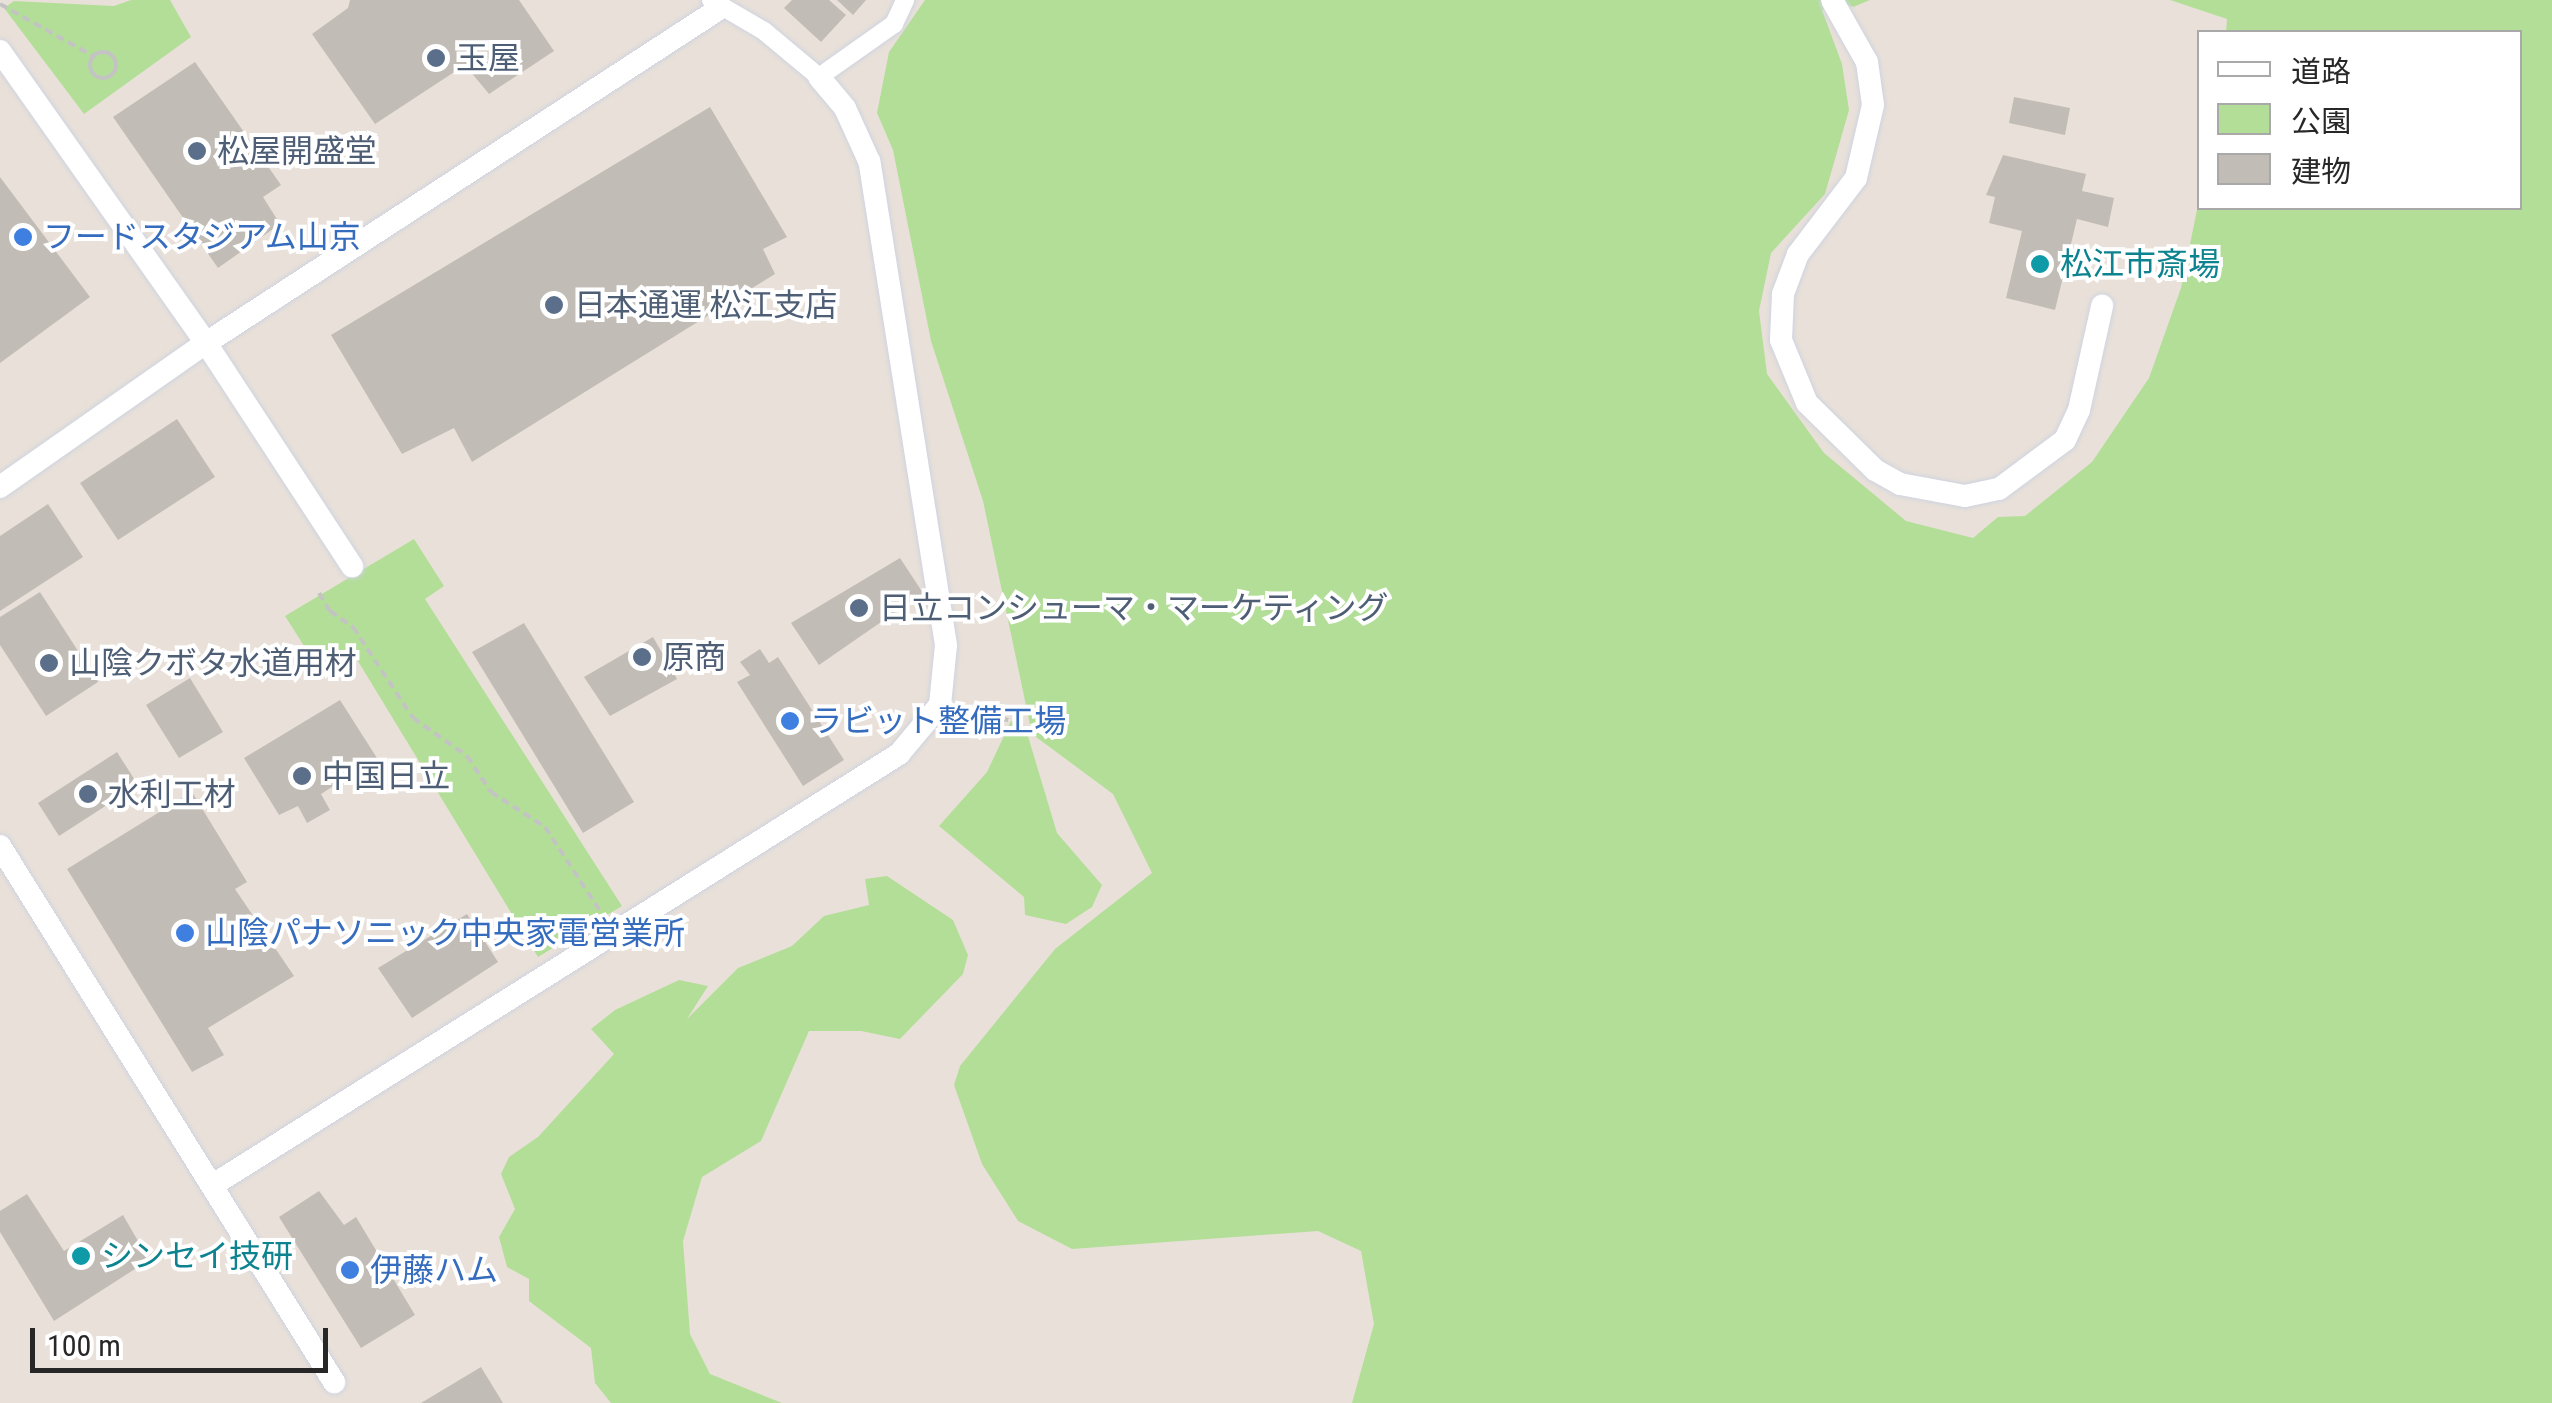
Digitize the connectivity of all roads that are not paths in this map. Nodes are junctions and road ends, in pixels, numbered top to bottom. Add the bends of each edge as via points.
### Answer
1 (906, 0) edge
2 (1832, 0) edge
3 (715, 5) edge
4 (0, 52) edge
5 (819, 77) junction
6 (2102, 306) dead end
7 (206, 343) junction
8 (0, 487) edge
9 (352, 566) dead end
10 (0, 846) edge
11 (216, 1183) junction
12 (334, 1382) dead end

1 - 5 street via 894,24
2 - 6 street via 1867,62 1874,105 1856,178 1798,254 1783,294 1783,352 1807,403 1875,470 1900,484 1965,496 1999,489 2065,440 2079,410
3 - 5 street via 742,16
3 - 7 street
4 - 7 street
5 - 11 street via 845,108 869,161 946,645 940,706 899,754
7 - 8 street
7 - 9 street
10 - 11 street
11 - 12 street

